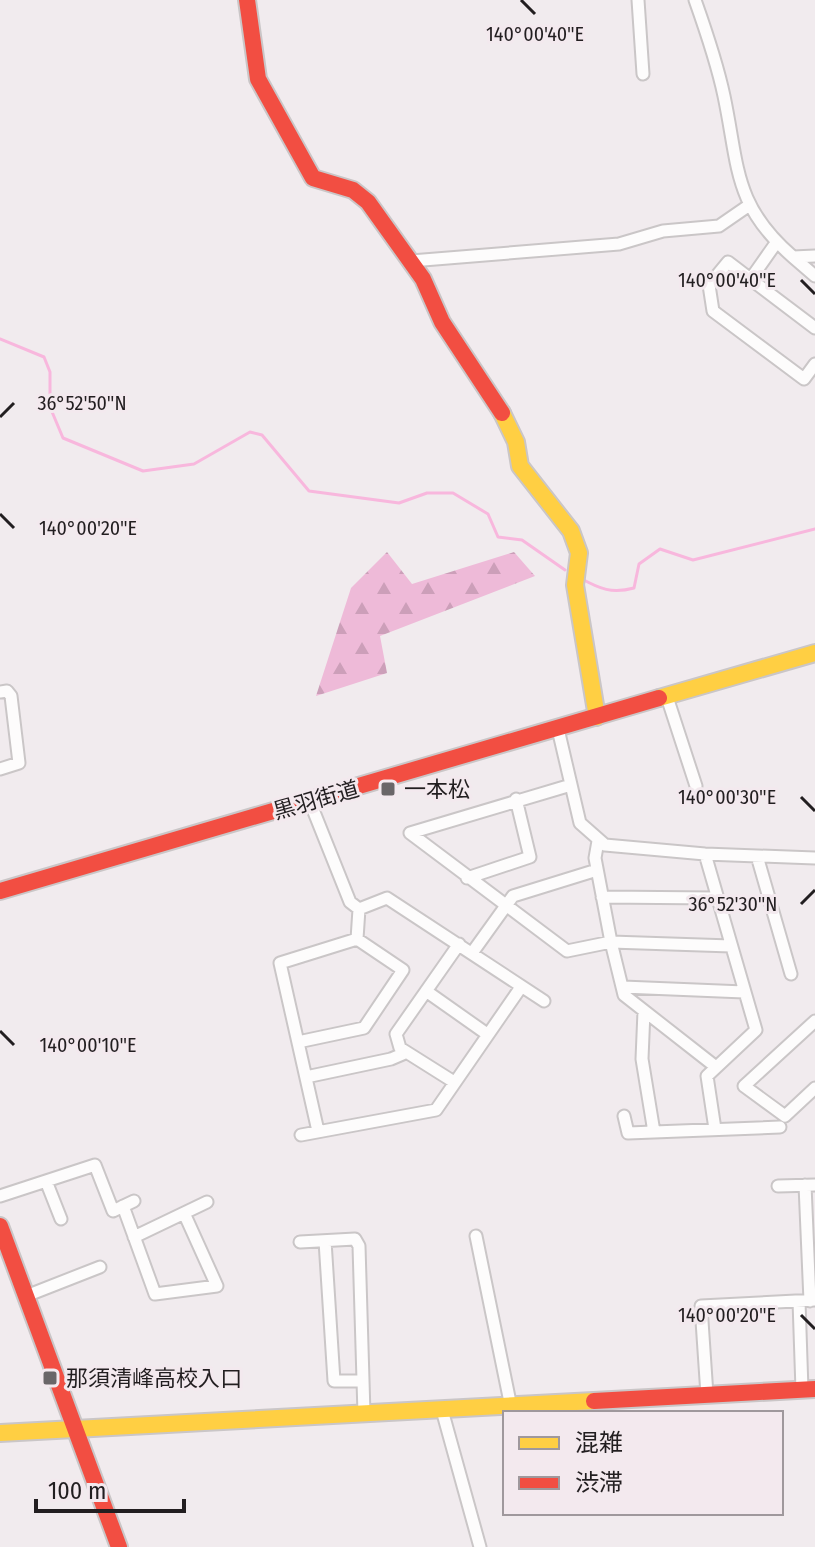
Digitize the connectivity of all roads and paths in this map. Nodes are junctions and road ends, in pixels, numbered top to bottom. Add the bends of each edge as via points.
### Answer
1 (247, 0) edge
2 (638, 0) edge
3 (695, 0) edge
4 (643, 74) dead end
5 (748, 206) junction
6 (776, 243) junction
7 (815, 256) edge
8 (793, 257) junction
9 (411, 261) junction
10 (815, 276) edge
11 (750, 280) junction
12 (815, 328) edge
13 (815, 364) edge
14 (815, 653) edge
15 (0, 692) edge
16 (667, 697) junction
17 (597, 717) junction
18 (558, 729) junction
19 (0, 769) edge
20 (571, 785) junction
21 (696, 786) dead end
22 (516, 799) junction
23 (310, 802) junction
24 (598, 841) junction
25 (705, 854) junction
26 (757, 856) junction
27 (815, 858) edge
28 (597, 870) junction
29 (467, 878) junction
30 (0, 891) edge
31 (602, 897) junction
32 (716, 898) junction
33 (504, 905) junction
34 (359, 909) junction
35 (357, 939) junction
36 (611, 942) junction
37 (459, 944) junction
38 (731, 946) junction
39 (472, 953) junction
40 (791, 974) dead end
41 (521, 987) junction
42 (623, 987) junction
43 (426, 991) junction
44 (744, 992) junction
45 (544, 1001) dead end
46 (644, 1011) junction
47 (815, 1021) edge
48 (487, 1034) junction
49 (298, 1042) junction
50 (405, 1053) junction
51 (716, 1067) junction
52 (306, 1077) junction
53 (454, 1082) junction
54 (815, 1088) edge
55 (624, 1116) dead end
56 (780, 1127) dead end
57 (715, 1129) junction
58 (318, 1131) junction
59 (654, 1132) junction
60 (301, 1135) dead end
61 (46, 1181) junction
62 (810, 1185) edge
63 (778, 1186) dead end
64 (0, 1196) edge
65 (207, 1202) dead end
66 (184, 1213) junction
67 (61, 1219) dead end
68 (0, 1226) edge
69 (476, 1236) dead end
70 (134, 1237) junction
71 (325, 1241) junction
72 (300, 1242) dead end
73 (100, 1267) dead end
74 (26, 1296) junction
75 (808, 1301) edge
76 (363, 1381) junction
77 (809, 1389) edge
78 (707, 1395) junction
79 (511, 1407) junction
80 (442, 1410) junction
81 (364, 1414) junction
82 (75, 1427) junction
83 (0, 1433) edge
84 (119, 1547) edge
85 (480, 1547) edge

1 - 9 street via 258,79 313,178 353,190 368,202
2 - 4 street
3 - 5 street via 724,95
5 - 6 street
5 - 9 street via 719,226 663,231 619,244
6 - 8 street
6 - 11 street
7 - 8 street
8 - 10 street
9 - 17 street via 442,322 499,407 516,442 520,466 571,531 579,553 575,585
11 - 12 street
11 - 13 street via 728,262 709,285 713,311 804,379
14 - 16 street, 黒羽街道
15 - 19 street via 11,696 19,763
16 - 17 street, 黒羽街道
16 - 21 street
17 - 18 street, 黒羽街道
18 - 20 street
18 - 23 street, 黒羽街道
20 - 22 street
20 - 24 street via 580,823
22 - 29 street via 530,857
22 - 29 street via 410,833
23 - 30 street, 黒羽街道
23 - 34 street via 350,902
24 - 25 street via 612,847
24 - 28 street
25 - 26 street
25 - 32 street
26 - 27 street
26 - 40 street
28 - 31 street
28 - 33 street via 513,896
29 - 33 street
31 - 32 street
31 - 36 street
32 - 38 street
33 - 36 street via 567,951
33 - 39 street
34 - 35 street
34 - 37 street via 387,898
35 - 49 street via 280,963
35 - 49 street via 403,970 364,1028
36 - 38 street
36 - 42 street
37 - 39 street
37 - 43 street
38 - 44 street
39 - 41 street
41 - 45 street
41 - 48 street
42 - 44 street
42 - 46 street via 624,995
43 - 48 street
43 - 50 street via 396,1034
44 - 51 street via 756,1030
46 - 51 street
46 - 59 street via 642,1059
47 - 54 street via 744,1086 785,1116
48 - 53 street
49 - 52 street
50 - 52 street
50 - 53 street
51 - 57 street via 707,1076
52 - 58 street
53 - 58 street via 436,1110
55 - 59 street via 628,1133
56 - 57 street
57 - 59 street
58 - 60 street
61 - 64 street
61 - 67 street
61 - 70 street via 95,1165 113,1211 128,1204
62 - 63 street
62 - 75 street
65 - 66 street
66 - 70 street
66 - 70 street via 217,1286 155,1294
68 - 74 street
69 - 79 street
71 - 72 street
71 - 76 street via 334,1381
71 - 76 street via 355,1239 359,1246
73 - 74 street
74 - 82 street
75 - 77 street
75 - 78 street via 701,1306
76 - 81 street
77 - 78 street
78 - 79 street
79 - 80 street
80 - 81 street
80 - 85 street
81 - 82 street
82 - 83 street
82 - 84 street

